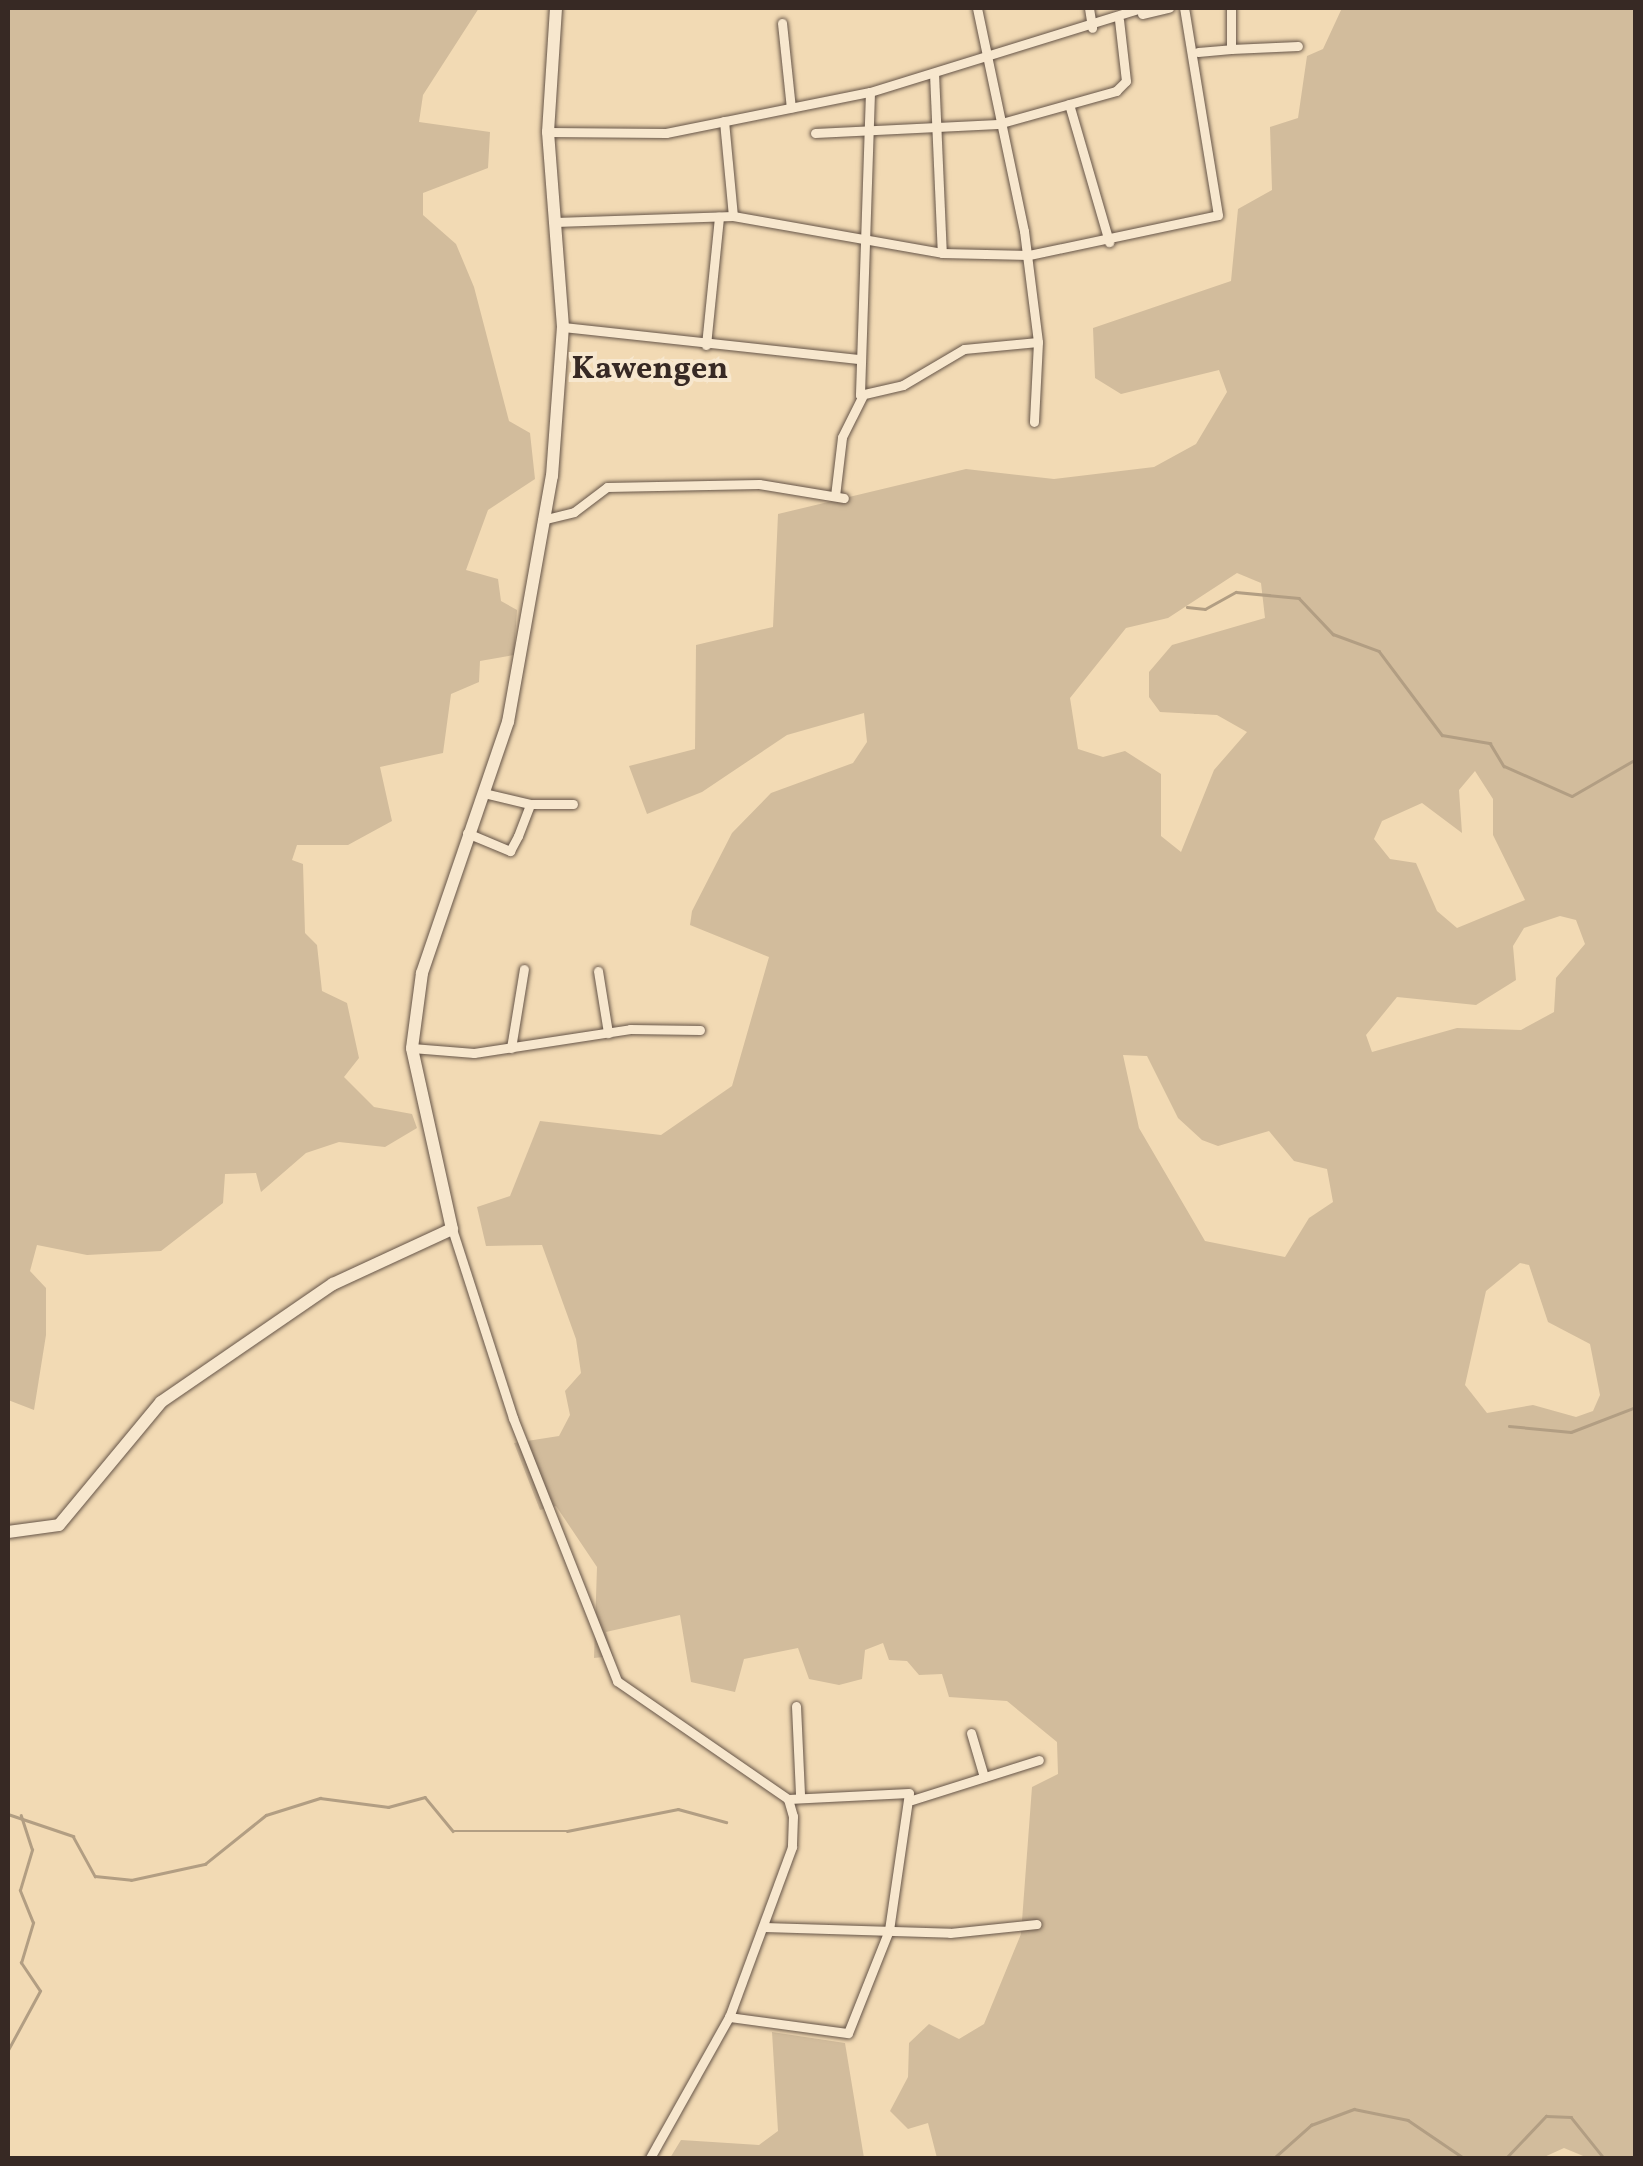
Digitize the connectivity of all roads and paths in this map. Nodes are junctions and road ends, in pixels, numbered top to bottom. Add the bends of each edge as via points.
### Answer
1 (556, 8) edge
2 (977, 8) edge
3 (1089, 8) edge
4 (1169, 8) edge
5 (1184, 8) edge
6 (1231, 8) edge
7 (1142, 11) edge
8 (1119, 20) junction
9 (782, 24) dead end
10 (1092, 28) junction
11 (1298, 46) dead end
12 (1231, 49) junction
13 (1198, 52) junction
14 (984, 58) junction
15 (934, 73) junction
16 (870, 92) junction
17 (1069, 104) junction
18 (791, 108) junction
19 (724, 121) junction
20 (998, 124) junction
21 (937, 126) junction
22 (868, 130) junction
23 (548, 132) junction
24 (815, 133) dead end
25 (719, 216) junction
26 (733, 216) junction
27 (555, 222) junction
28 (864, 240) junction
29 (1108, 242) junction
30 (942, 253) junction
31 (1027, 255) junction
32 (563, 327) junction
33 (1038, 342) junction
34 (706, 345) junction
35 (858, 359) junction
36 (862, 397) junction
37 (1034, 422) dead end
38 (542, 520) junction
39 (484, 794) junction
40 (530, 804) junction
41 (573, 804) dead end
42 (467, 833) junction
43 (524, 968) dead end
44 (598, 971) dead end
45 (700, 1030) dead end
46 (608, 1033) junction
47 (412, 1048) junction
48 (511, 1048) junction
49 (452, 1229) junction
50 (8, 1532) edge
51 (796, 1706) dead end
52 (971, 1734) dead end
53 (1038, 1760) dead end
54 (984, 1777) junction
55 (800, 1794) junction
56 (788, 1798) junction
57 (912, 1800) junction
58 (1037, 1924) dead end
59 (764, 1928) junction
60 (889, 1930) junction
61 (729, 2017) junction
62 (650, 2158) edge

1 - 23 main road
2 - 14 street
3 - 10 street
4 - 7 street
5 - 13 street
6 - 12 street
7 - 8 street
8 - 10 street
8 - 17 street via 1125,84
9 - 18 street
10 - 14 street
11 - 12 street
12 - 13 street
13 - 29 street via 1223,210
14 - 15 street
14 - 20 street
15 - 16 street
15 - 21 street
16 - 18 street
16 - 22 street
17 - 20 street
17 - 29 street
18 - 19 street
19 - 23 street via 610,137
19 - 26 street
20 - 21 street
20 - 31 street
21 - 22 street
21 - 30 street
22 - 24 street
22 - 28 street
23 - 27 main road
25 - 26 street
25 - 27 street
25 - 34 street
26 - 28 street
27 - 32 main road
28 - 30 street
28 - 35 street
29 - 31 street
30 - 31 street
31 - 33 street
32 - 34 street
32 - 38 main road
33 - 36 street via 964,349
33 - 37 street
34 - 35 street
35 - 36 street
36 - 38 street via 842,437 840,497 759,484 606,487 574,512
38 - 39 main road via 514,692
39 - 40 street
39 - 42 main road
40 - 41 street
40 - 42 street via 510,851
42 - 47 main road via 422,973
43 - 48 street
44 - 46 street
45 - 46 street
46 - 48 street
47 - 48 street
47 - 49 main road
49 - 50 main road via 333,1284 161,1402 60,1525
49 - 56 street via 513,1418 616,1681
51 - 55 street
52 - 54 street
53 - 54 street
54 - 57 street
55 - 56 street
55 - 57 street via 905,1792
56 - 59 street via 792,1848
57 - 60 street
58 - 60 street
59 - 60 street
59 - 61 street
60 - 61 street via 848,2033
61 - 62 street

